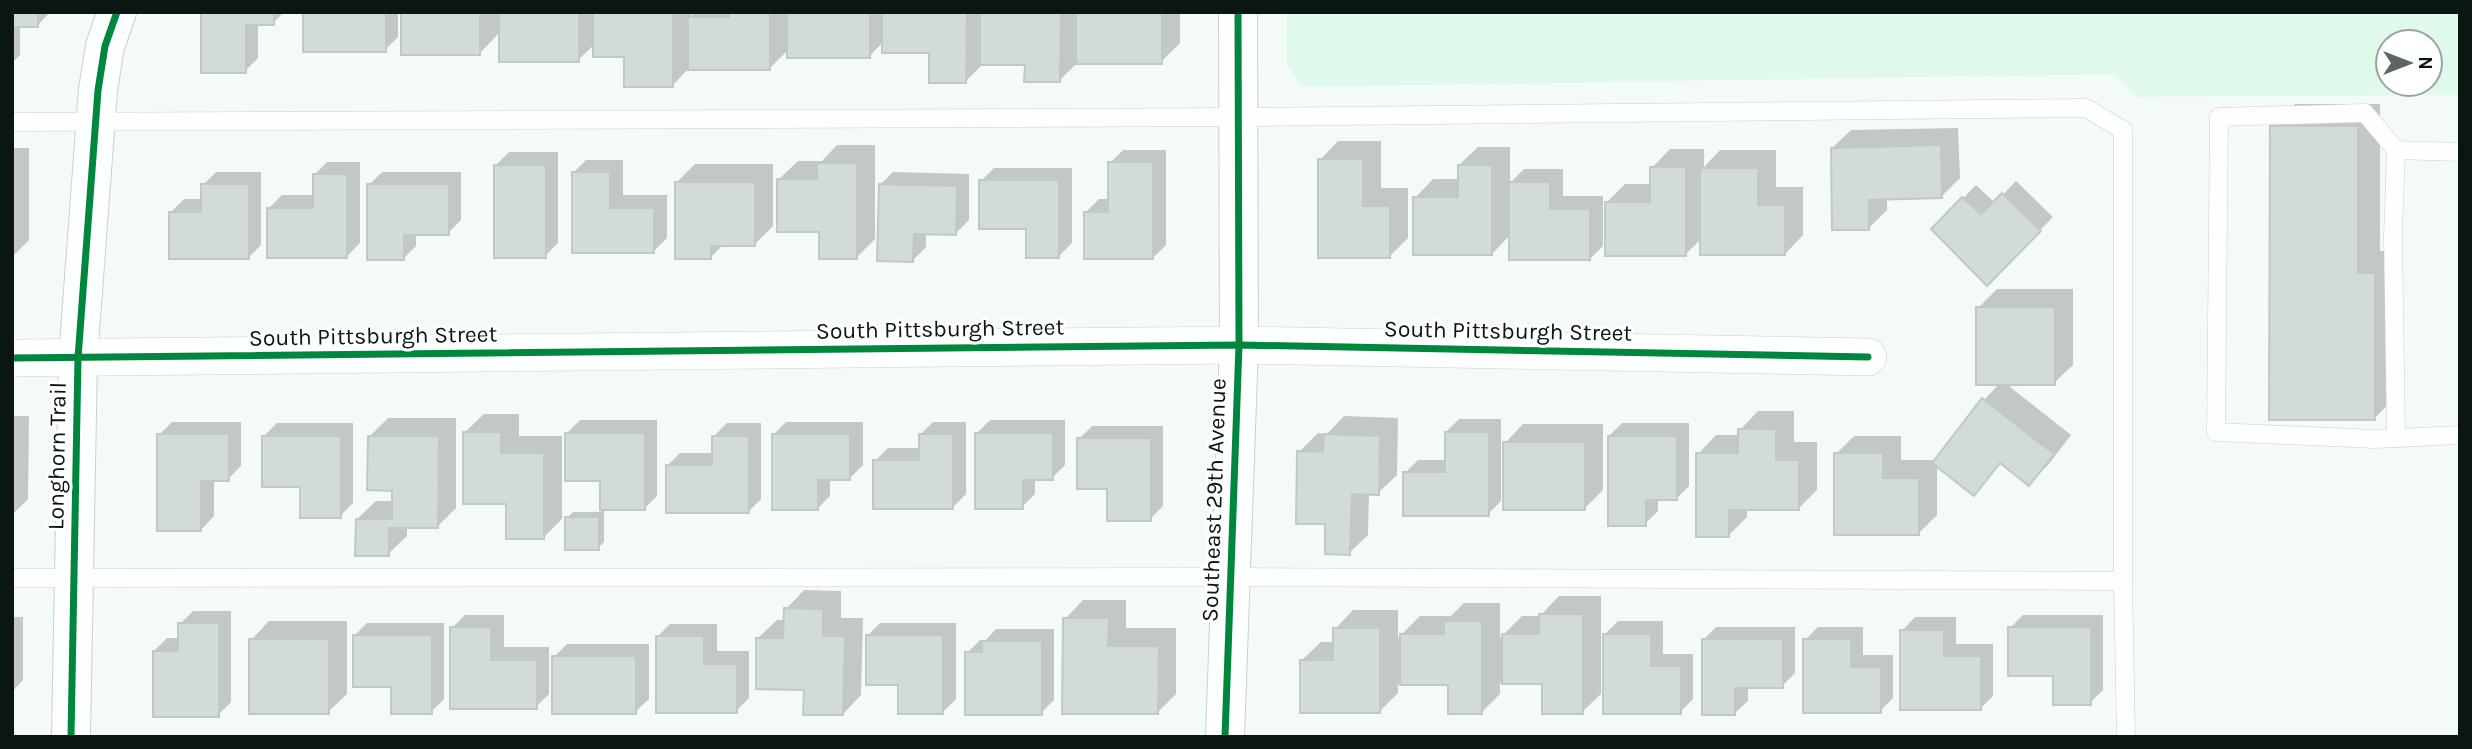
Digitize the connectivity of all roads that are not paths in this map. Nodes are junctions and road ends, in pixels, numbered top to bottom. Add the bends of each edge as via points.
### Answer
1 (117, 12) edge
2 (1238, 12) edge
3 (1238, 117) junction
4 (96, 121) junction
5 (12, 122) edge
6 (2396, 150) junction
7 (2460, 152) edge
8 (1239, 345) junction
9 (1868, 357) dead end
10 (12, 358) edge
11 (78, 358) junction
12 (2460, 435) edge
13 (2396, 438) junction
14 (1230, 577) junction
15 (12, 578) edge
16 (74, 579) junction
17 (2123, 580) junction
18 (71, 737) edge
19 (1224, 737) edge
20 (2126, 737) edge

1 - 4 street, Longhorn Trail via 105,46
2 - 3 street, Southeast 29th Avenue
3 - 4 lane
3 - 8 street, Southeast 29th Avenue
3 - 17 lane via 2087,108 2123,130
4 - 5 lane
4 - 11 street, Longhorn Trail
6 - 7 lane
6 - 13 lane
6 - 13 lane via 2365,113 2219,117 2217,432
8 - 9 street, South Pittsburgh Street
8 - 11 street, South Pittsburgh Street
8 - 14 street, Southeast 29th Avenue
10 - 11 street, South Pittsburgh Street
11 - 16 street, Longhorn Trail
12 - 13 lane
14 - 16 lane
14 - 17 lane
14 - 19 street, Southeast 29th Avenue
15 - 16 lane
16 - 18 street, Longhorn Trail
17 - 20 lane

